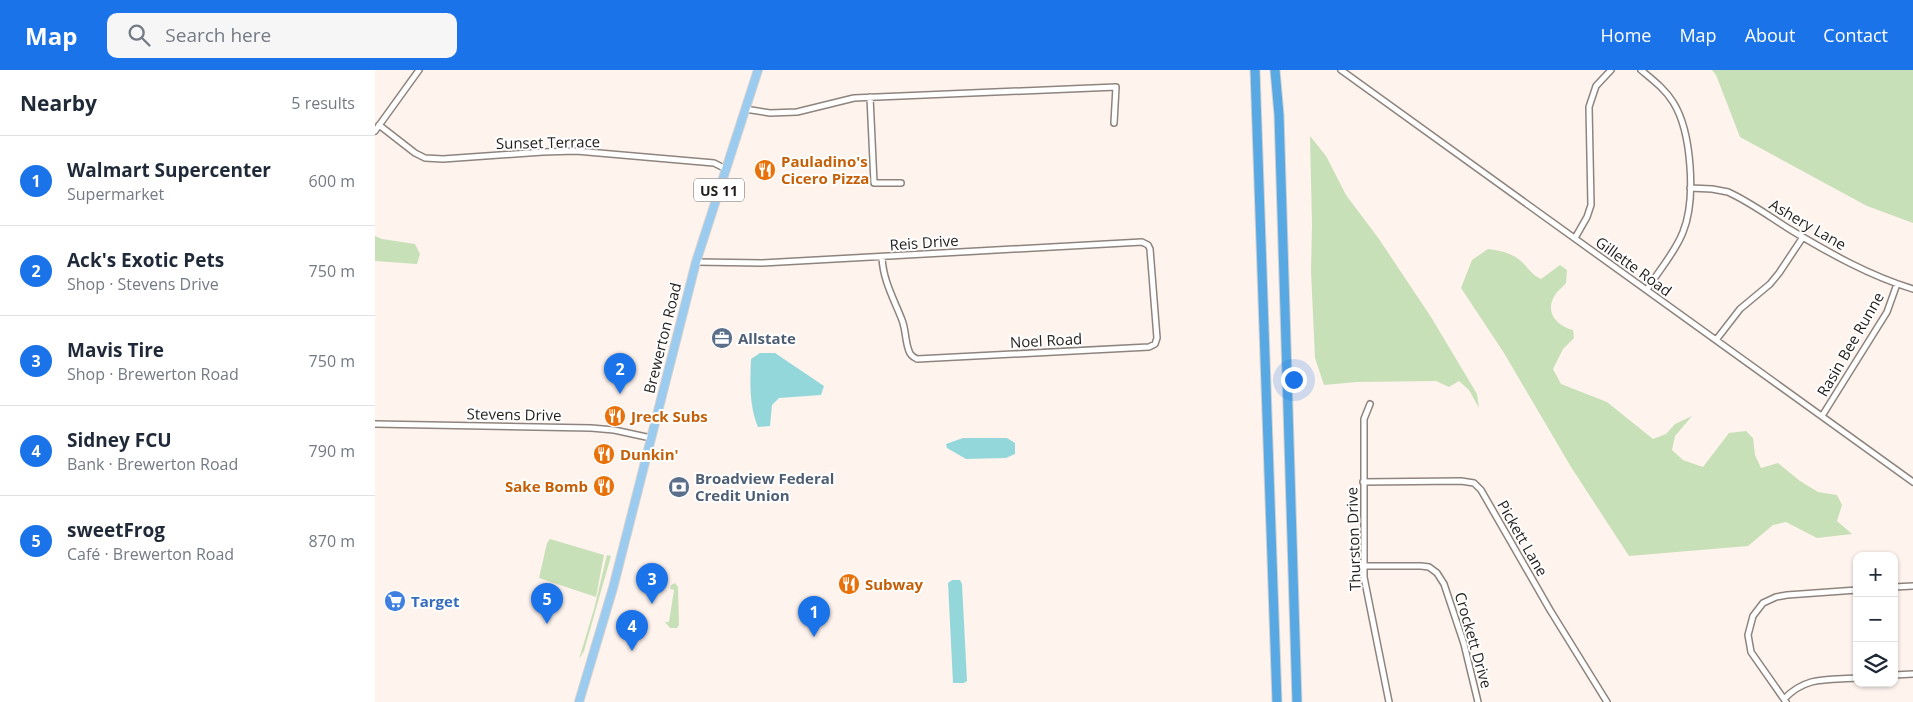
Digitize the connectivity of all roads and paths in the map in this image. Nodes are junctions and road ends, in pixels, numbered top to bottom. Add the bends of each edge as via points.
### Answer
1 (419, 70) edge
2 (758, 70) edge
3 (1255, 70) edge
4 (1275, 70) edge
5 (1341, 70) edge
6 (1611, 70) edge
7 (1641, 70) edge
8 (870, 98) junction
9 (745, 109) junction
10 (1113, 123) dead end
11 (379, 125) junction
12 (375, 131) edge
13 (726, 169) junction
14 (901, 183) dead end
15 (1690, 188) junction
16 (1803, 237) junction
17 (1575, 238) junction
18 (882, 258) junction
19 (696, 262) junction
20 (1897, 284) junction
21 (1913, 289) edge
22 (1647, 290) junction
23 (1158, 330) joint
24 (1716, 340) junction
25 (1370, 404) dead end
26 (1822, 416) junction
27 (375, 424) edge
28 (651, 438) junction
29 (1363, 482) junction
30 (1913, 482) edge
31 (1363, 566) junction
32 (1913, 586) edge
33 (1898, 587) edge
34 (1853, 590) edge
35 (1913, 674) edge
36 (1898, 675) edge
37 (1853, 678) edge
38 (1785, 701) edge
39 (579, 702) edge
40 (1277, 702) edge
41 (1297, 702) edge
42 (1389, 702) edge
43 (1478, 702) edge
44 (1607, 702) edge

1 - 11 street
2 - 9 main road, Brewerton Road / US 11
3 - 40 highway
4 - 41 highway
5 - 17 street, Gillette Road
6 - 17 street via 1592,94 1589,107 1591,205
7 - 15 street via 1666,93 1680,116 1687,144
8 - 9 street via 835,102 797,112 770,113
8 - 10 street via 1116,87
8 - 14 street via 874,183
9 - 13 main road, Brewerton Road / US 11
11 - 12 street
11 - 13 street, Sunset Terrace via 425,158 576,151 714,163
13 - 19 main road, Brewerton Road / US 11
15 - 16 street, Ashery Lane via 1728,192
15 - 22 street via 1688,216 1682,235
16 - 20 street, Ashery Lane
16 - 24 street via 1779,274 1740,309
17 - 22 street, Gillette Road
18 - 19 street, Reis Drive
18 - 23 street, Reis Drive via 1139,242 1151,249
18 - 23 street, Noel Road via 884,274 902,320 909,351 917,359 1149,346 1155,344
19 - 28 main road, Brewerton Road / US 11
20 - 21 street, Ashery Lane
20 - 26 street, Rasin Bee Runne via 1887,312
22 - 24 street, Gillette Road
24 - 26 street, Gillette Road
25 - 29 street, Thurston Drive via 1365,419
26 - 30 street, Gillette Road
27 - 28 street, Stevens Drive via 591,428
28 - 39 main road, Brewerton Road / US 11 via 613,588
29 - 31 street, Thurston Drive
29 - 44 street, Pickett Lane via 1474,483
31 - 42 street, Thurston Drive
31 - 43 street, Crockett Drive via 1421,566 1437,573 1445,584 1454,610
32 - 33 street
34 - 38 street via 1776,597 1763,603 1753,616 1749,647
35 - 36 street
37 - 38 street via 1805,683 1792,691

